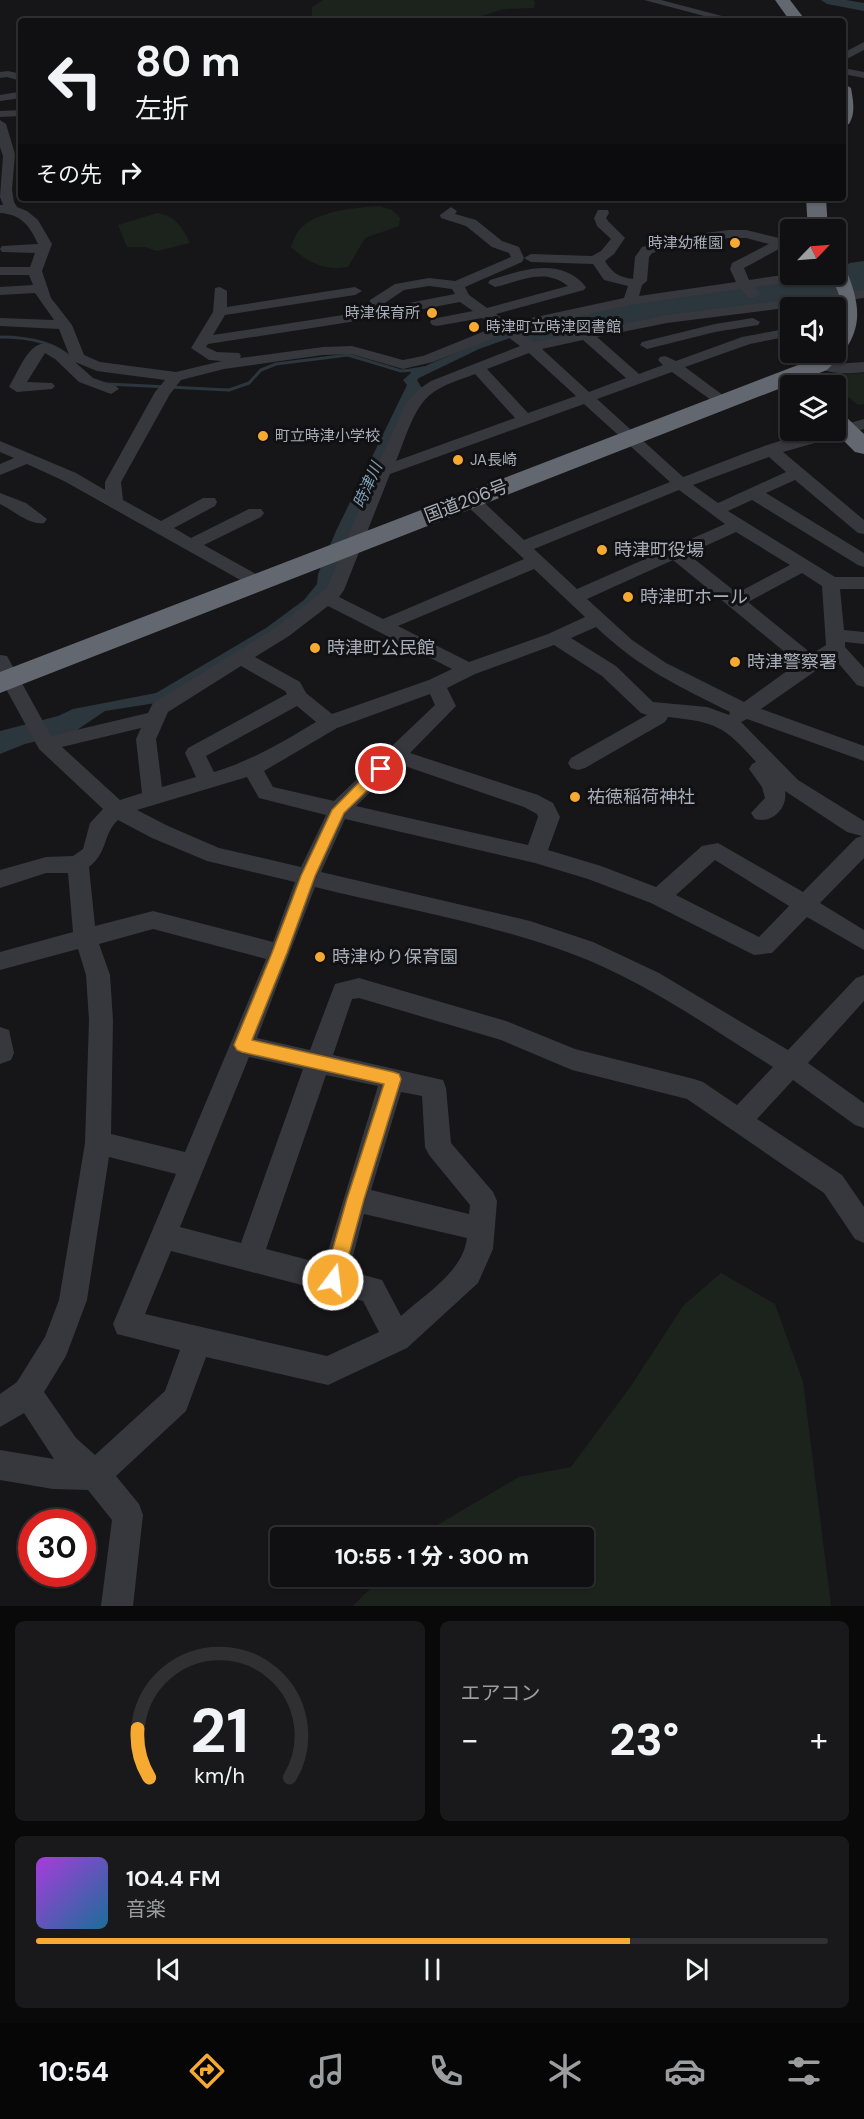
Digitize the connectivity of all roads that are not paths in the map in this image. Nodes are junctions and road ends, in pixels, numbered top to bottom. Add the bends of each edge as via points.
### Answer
1 (649, 0) edge
2 (782, 0) edge
3 (720, 18) edge
4 (796, 18) edge
5 (846, 42) edge
6 (864, 45) edge
7 (846, 56) edge
8 (846, 72) edge
9 (0, 75) edge
10 (864, 75) edge
11 (18, 77) edge
12 (18, 95) dead end
13 (0, 98) edge
14 (18, 113) edge
15 (0, 114) edge
16 (1, 132) edge
17 (10, 161) edge
18 (816, 201) edge
19 (5, 208) edge
20 (451, 211) dead end
21 (603, 213) dead end
22 (815, 219) edge
23 (780, 239) edge
24 (615, 243) junction
25 (780, 243) edge
26 (7, 249) dead end
27 (44, 249) junction
28 (647, 250) junction
29 (518, 256) junction
30 (597, 260) junction
31 (400, 270) dead end
32 (0, 271) edge
33 (35, 271) junction
34 (484, 273) junction
35 (780, 279) edge
36 (440, 283) junction
37 (636, 283) junction
38 (744, 284) junction
39 (846, 284) edge
40 (40, 289) junction
41 (0, 291) edge
42 (356, 291) dead end
43 (460, 291) junction
44 (858, 295) edge
45 (205, 300) dead end
46 (220, 300) junction
47 (630, 301) junction
48 (766, 307) junction
49 (485, 313) junction
50 (376, 314) junction
51 (778, 319) junction
52 (780, 321) edge
53 (0, 322) edge
54 (437, 322) dead end
55 (64, 325) junction
56 (507, 328) junction
57 (628, 328) junction
58 (586, 335) junction
59 (780, 335) edge
60 (201, 341) junction
61 (647, 345) junction
62 (531, 347) junction
63 (846, 347) edge
64 (323, 351) junction
65 (810, 363) edge
66 (826, 363) edge
67 (673, 367) junction
68 (864, 367) edge
69 (478, 369) junction
70 (800, 375) edge
71 (636, 380) junction
72 (169, 384) junction
73 (780, 385) edge
74 (47, 386) dead end
75 (111, 389) dead end
76 (587, 398) junction
77 (723, 402) junction
78 (526, 420) junction
79 (848, 424) edge
80 (632, 438) junction
81 (0, 446) edge
82 (864, 447) edge
83 (770, 450) junction
84 (28, 458) junction
85 (0, 470) edge
86 (383, 471) junction
87 (796, 473) junction
88 (680, 483) junction
89 (753, 493) junction
90 (0, 498) edge
91 (470, 499) junction
92 (115, 502) junction
93 (209, 502) dead end
94 (716, 510) junction
95 (255, 513) dead end
96 (38, 519) dead end
97 (737, 525) junction
98 (161, 528) junction
99 (864, 529) edge
100 (354, 544) junction
101 (191, 545) junction
102 (522, 547) junction
103 (676, 553) junction
104 (536, 561) junction
105 (864, 561) edge
106 (802, 566) junction
107 (256, 582) junction
108 (831, 583) junction
109 (864, 583) edge
110 (575, 597) junction
111 (327, 598) junction
112 (736, 601) junction
113 (598, 619) junction
114 (382, 626) junction
115 (555, 638) junction
116 (864, 638) edge
117 (835, 641) junction
118 (242, 658) junction
119 (811, 663) junction
120 (468, 669) junction
121 (3, 675) edge
122 (864, 680) edge
123 (436, 685) junction
124 (298, 697) junction
125 (660, 711) junction
126 (737, 717) junction
127 (155, 718) junction
128 (330, 723) junction
129 (46, 744) junction
130 (864, 754) edge
131 (395, 755) junction
132 (762, 756) junction
133 (578, 763) dead end
134 (252, 768) junction
135 (208, 782) junction
136 (153, 797) junction
137 (116, 808) junction
138 (339, 810) junction
139 (762, 813) dead end
140 (864, 829) edge
141 (864, 844) edge
142 (535, 855) junction
143 (78, 864) junction
144 (308, 876) junction
145 (0, 879) edge
146 (659, 897) junction
147 (804, 906) junction
148 (85, 938) junction
149 (864, 941) edge
150 (280, 953) junction
151 (0, 961) edge
152 (864, 985) edge
153 (0, 1036) edge
154 (242, 1045) junction
155 (0, 1053) edge
156 (317, 1064) junction
157 (791, 1065) junction
158 (393, 1079) junction
159 (864, 1117) edge
160 (740, 1120) junction
161 (98, 1143) junction
162 (193, 1166) junction
163 (355, 1199) junction
164 (481, 1229) junction
165 (864, 1230) edge
166 (164, 1236) junction
167 (249, 1259) junction
168 (333, 1280) junction
169 (397, 1338) junction
170 (198, 1339) junction
171 (27, 1392) junction
172 (0, 1412) edge
173 (0, 1465) edge
174 (95, 1475) junction
175 (117, 1606) edge

1 - 3 street
2 - 4 highway
5 - 6 street
6 - 7 street
8 - 10 street
9 - 11 street
12 - 13 street
14 - 15 street
16 - 17 street
17 - 19 street via 3,193
18 - 22 highway
19 - 27 street via 21,211 35,224
20 - 29 street via 446,215 471,223
21 - 24 street via 602,223 618,238
23 - 28 street via 722,233
24 - 28 street
24 - 30 street via 609,253
25 - 38 street via 737,266
26 - 27 street
27 - 33 street
28 - 37 street via 642,257 640,281
29 - 30 street
29 - 34 street via 515,261
30 - 37 street via 609,277
31 - 36 street
32 - 33 street
33 - 40 street
34 - 43 street
34 - 49 street via 501,285 542,270 566,275 579,287
35 - 38 street
36 - 43 street
36 - 50 street via 400,286 375,303
37 - 47 street
38 - 47 street
38 - 48 street
39 - 44 highway, 国道206号
40 - 41 street
40 - 55 street
42 - 46 street
43 - 49 street
43 - 50 street
44 - 48 street
44 - 63 highway, 国道206号 via 859,323
45 - 46 street
46 - 60 street
47 - 56 street
48 - 51 street
48 - 57 street
49 - 54 street
49 - 56 street
50 - 60 street
51 - 52 street
51 - 61 street via 715,328
53 - 55 street
55 - 72 street via 78,358 86,363
56 - 62 street
56 - 64 street via 403,365 363,352
57 - 58 street
57 - 61 street
58 - 62 street
58 - 71 street
59 - 67 street via 747,340
60 - 64 street via 198,348 220,358 315,347
61 - 67 street
62 - 69 street
62 - 76 street
64 - 72 street via 224,365
65 - 70 highway, 国道206号
66 - 68 street via 845,369
67 - 71 street
67 - 77 street
69 - 78 street
69 - 86 street via 424,392 414,403
71 - 76 street
72 - 92 street via 113,482
73 - 77 highway, 国道206号
74 - 75 street via 17,387 35,353 43,347 58,351 84,379
76 - 78 street
76 - 80 street
77 - 80 highway, 国道206号
78 - 86 street
79 - 82 highway
79 - 83 street
80 - 88 street
80 - 91 highway, 国道206号
81 - 84 street
83 - 87 street
83 - 88 street
84 - 85 street
84 - 92 street
86 - 100 street
87 - 89 street
87 - 99 street
88 - 94 street
88 - 102 street
89 - 94 street
89 - 105 street
90 - 96 street
91 - 100 highway, 国道206号
91 - 102 street
92 - 98 street
93 - 98 street
94 - 97 street
95 - 101 street
97 - 103 street
97 - 106 street
98 - 101 street
100 - 107 highway, 国道206号
100 - 111 street via 335,590
101 - 107 street
102 - 104 street
103 - 110 street
103 - 112 street
104 - 110 street
104 - 114 street
106 - 108 street
106 - 112 street
107 - 121 highway, 国道206号
108 - 109 street
108 - 117 street
110 - 113 street
111 - 114 street
111 - 118 street
112 - 119 street
113 - 115 street
113 - 126 street via 659,668
114 - 120 street
115 - 120 street
115 - 125 street via 609,671 648,708
116 - 117 street
117 - 119 street
117 - 122 street
118 - 124 street via 293,687
118 - 127 street via 160,708
119 - 126 street
120 - 123 street
121 - 129 street
123 - 128 street
123 - 131 street via 446,706
124 - 128 street
124 - 135 street via 195,753
125 - 126 street
125 - 133 street via 658,717
126 - 130 street
126 - 132 street via 741,732
127 - 129 street
127 - 136 street via 146,739
128 - 134 street
129 - 137 street
131 - 138 street
131 - 142 street via 546,809 549,817
132 - 139 street via 752,760 776,795 776,803
132 - 140 street via 797,790
134 - 135 street
134 - 138 street via 266,793
135 - 136 street
136 - 137 street
137 - 143 street via 101,823 92,853
137 - 144 street via 215,855
138 - 142 street
138 - 144 street
141 - 147 street
142 - 146 street
143 - 145 street via 46,865
143 - 148 street
144 - 150 street
144 - 157 street via 531,930 585,949 651,980
146 - 147 street via 754,946 764,946
146 - 147 street via 710,852 718,851
147 - 149 street
148 - 150 street via 153,920
148 - 151 street
148 - 161 street via 98,975 101,1020
150 - 154 street
152 - 157 street
153 - 155 street
154 - 156 street
154 - 162 street
156 - 158 street
156 - 160 street via 343,991 359,988 506,1031 572,1059 694,1090
156 - 167 street
157 - 159 street
157 - 160 street
158 - 163 street
158 - 164 street via 434,1088 438,1147 484,1202
160 - 165 street via 833,1184
161 - 162 street
161 - 171 street via 73,1300 56,1346
162 - 166 street
163 - 164 street
163 - 168 street
164 - 169 street via 479,1249 468,1274
166 - 167 street
166 - 170 street via 127,1324
167 - 168 street
168 - 169 street via 372,1290
169 - 170 street via 328,1371
170 - 174 street via 177,1401
171 - 172 street
171 - 174 street via 65,1449
173 - 174 street via 53,1474
174 - 175 street via 128,1515

